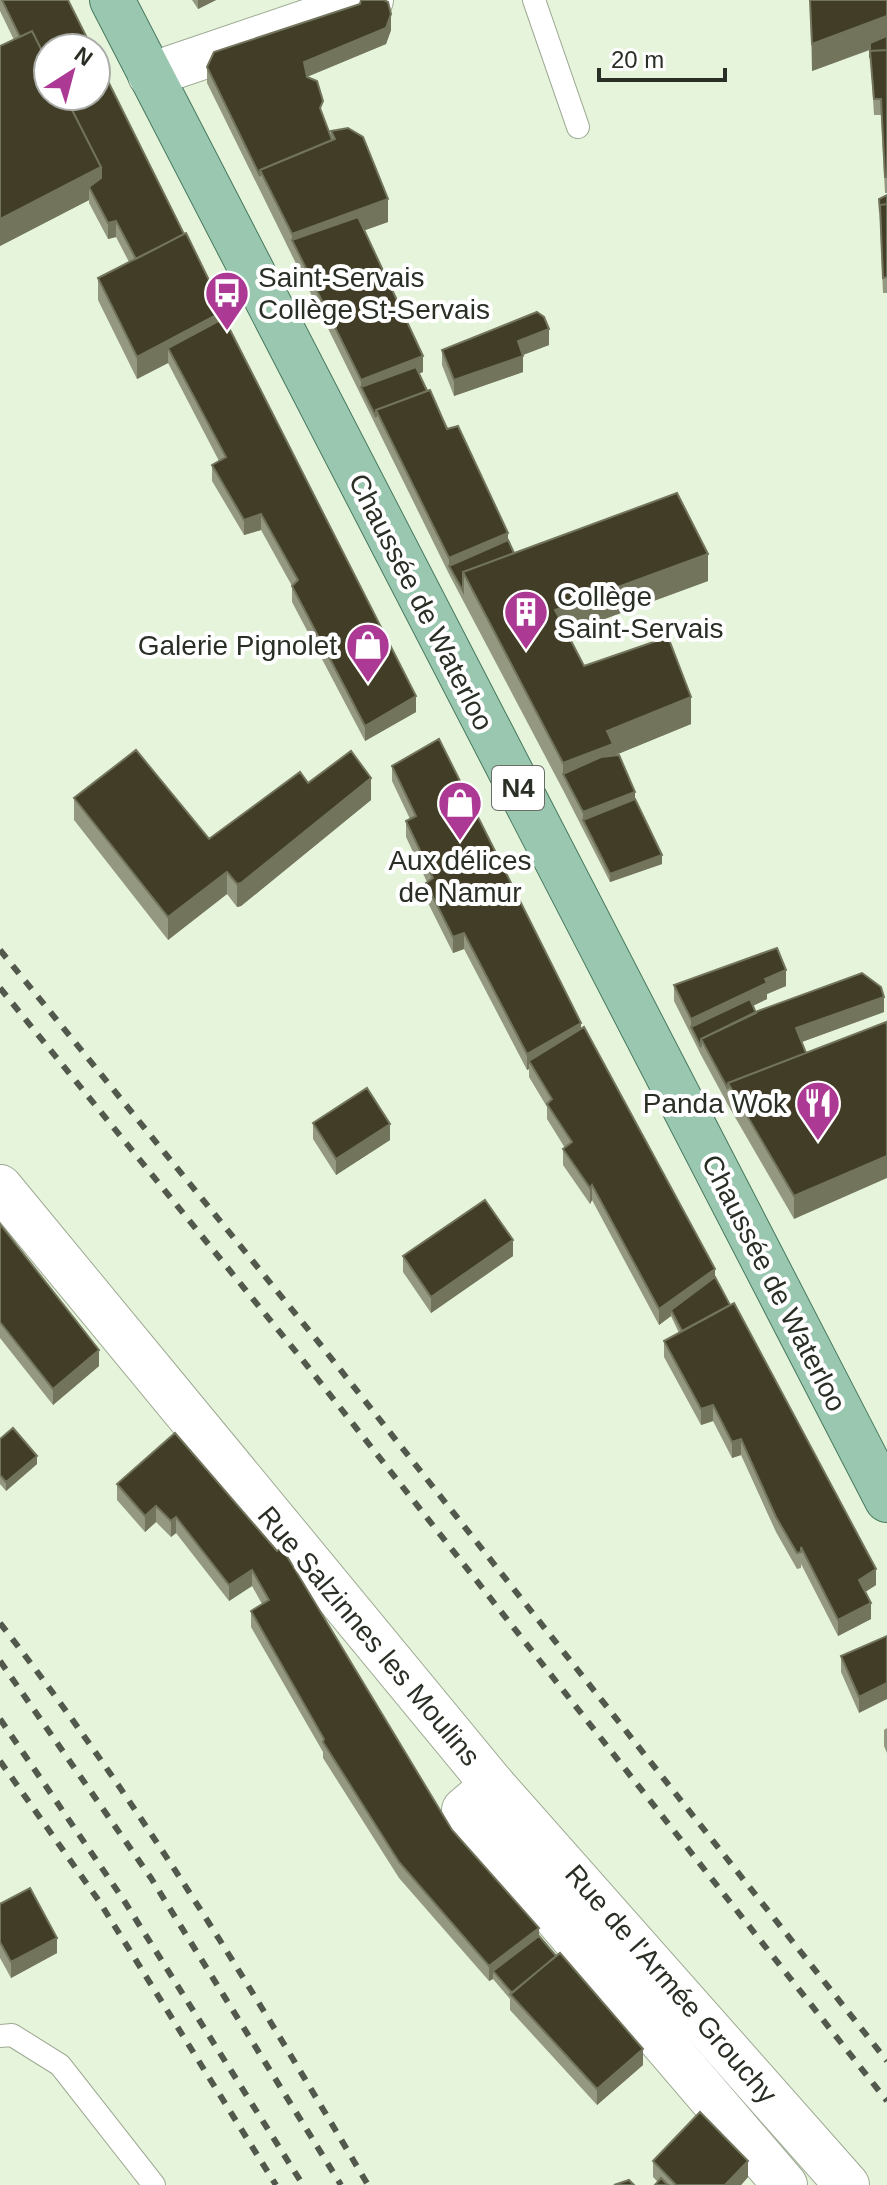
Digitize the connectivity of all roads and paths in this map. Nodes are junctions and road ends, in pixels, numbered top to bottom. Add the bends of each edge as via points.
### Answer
1 (112, 0) edge
2 (371, 0) edge
3 (534, 0) edge
4 (150, 75) junction
5 (578, 127) dead end
6 (0, 1187) edge
7 (887, 1500) edge
8 (493, 1785) junction
9 (0, 2036) edge
10 (154, 2185) edge
11 (785, 2185) edge
12 (847, 2185) edge

1 - 4 main road, Chaussée de Waterloo / N4
2 - 4 street
3 - 5 lane
4 - 7 main road, Chaussée de Waterloo / N4
6 - 8 street, Rue Salzinnes les Moulins
8 - 11 street, Rue Salzinnes les Moulins via 464,1810
8 - 12 street, Rue de l'Armée Grouchy
9 - 10 lane via 12,2035 60,2065

